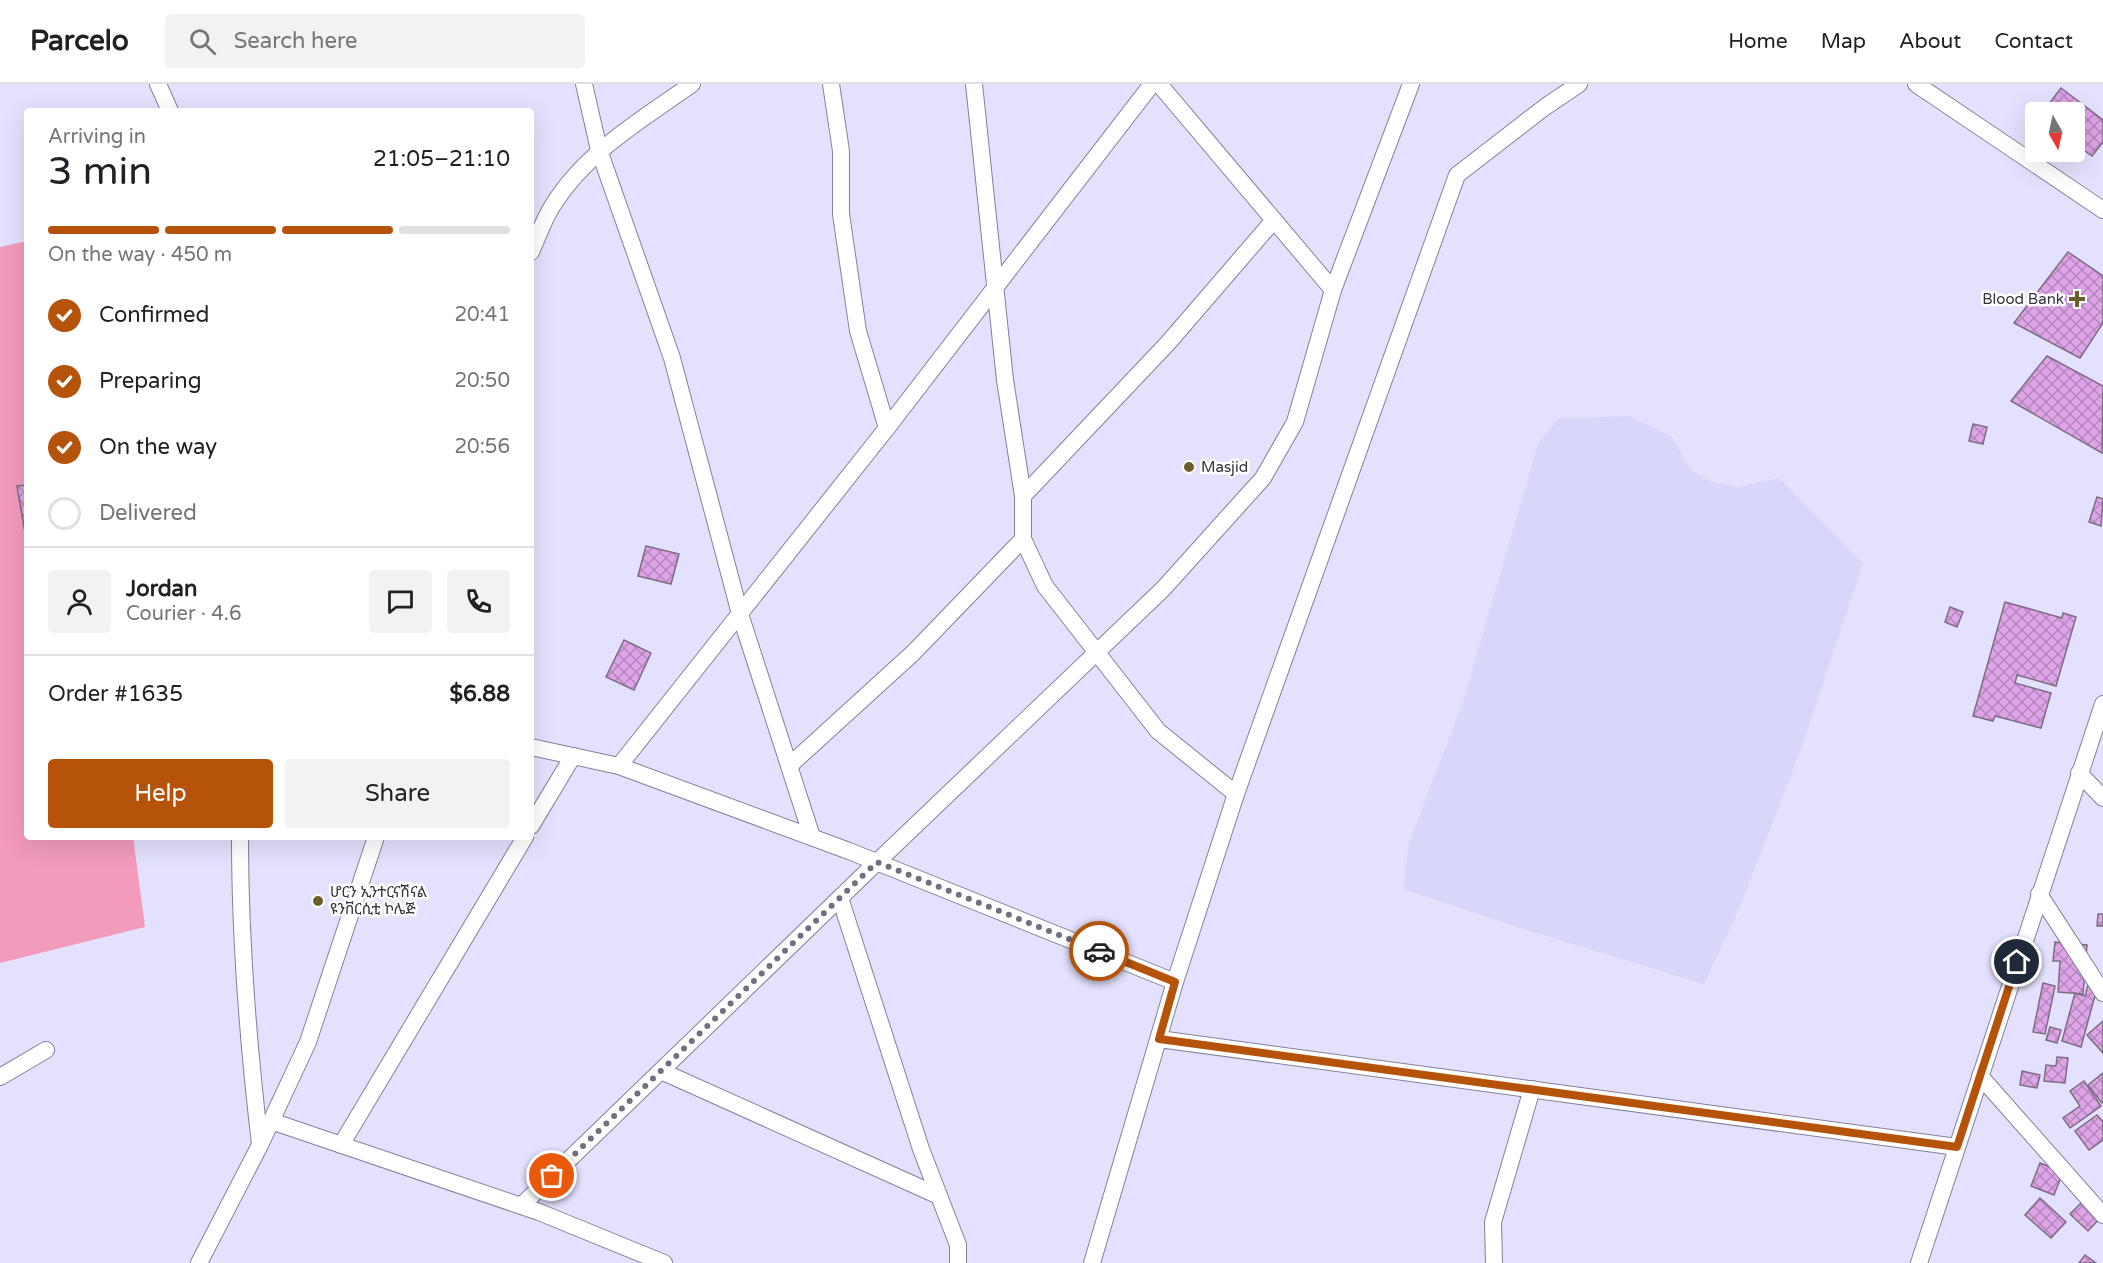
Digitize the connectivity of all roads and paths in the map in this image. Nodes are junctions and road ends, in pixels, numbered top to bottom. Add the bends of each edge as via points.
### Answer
1 (158, 84) edge
2 (584, 84) edge
3 (692, 84) edge
4 (831, 84) edge
5 (974, 84) edge
6 (1152, 84) edge
7 (1159, 84) edge
8 (1411, 84) edge
9 (1579, 84) edge
10 (1916, 84) edge
11 (169, 108) edge
12 (599, 150) junction
13 (2103, 210) edge
14 (1274, 220) junction
15 (534, 246) edge
16 (996, 286) junction
17 (1333, 290) junction
18 (887, 428) junction
19 (1023, 496) junction
20 (1023, 539) junction
21 (740, 614) junction
22 (1096, 653) junction
23 (2103, 704) edge
24 (534, 748) edge
25 (573, 756) junction
26 (619, 766) junction
27 (789, 766) junction
28 (2079, 773) junction
29 (1236, 794) junction
30 (2103, 798) edge
31 (534, 821) edge
32 (812, 837) junction
33 (240, 840) edge
34 (375, 840) edge
35 (523, 840) edge
36 (877, 862) junction
37 (2039, 894) junction
38 (840, 898) junction
39 (1175, 982) junction
40 (2103, 993) edge
41 (1159, 1039) junction
42 (46, 1050) dead end
43 (661, 1071) junction
44 (1980, 1076) junction
45 (0, 1077) edge
46 (1532, 1089) junction
47 (271, 1121) junction
48 (260, 1145) junction
49 (341, 1145) junction
50 (1957, 1147) junction
51 (939, 1196) junction
52 (521, 1206) junction
53 (2103, 1215) edge
54 (199, 1263) edge
55 (664, 1263) edge
56 (957, 1263) edge
57 (1092, 1263) edge
58 (1494, 1263) edge
59 (1918, 1263) edge

1 - 11 street
2 - 12 street
3 - 12 street
4 - 18 street via 841,151 841,214 858,331
5 - 16 street
6 - 16 street
7 - 14 street
8 - 17 street
9 - 29 street via 1457,175
10 - 13 street
12 - 15 street via 552,207
12 - 21 street via 672,358
14 - 17 street
14 - 19 street via 1168,343
16 - 18 street
16 - 19 street via 1005,380
17 - 22 street via 1295,422 1263,478 1163,589
18 - 21 street
19 - 20 street
20 - 22 street via 1045,586
20 - 27 street via 913,652
21 - 26 street
21 - 27 street
22 - 29 street via 1158,731
22 - 36 street
23 - 28 street
24 - 25 street
25 - 26 street
25 - 31 street
26 - 32 street
27 - 32 street
28 - 30 street
28 - 37 street
29 - 39 street
32 - 36 street
33 - 48 street via 249,1052
34 - 47 street via 308,1042
35 - 49 street
36 - 38 street
36 - 39 street
37 - 40 street
37 - 44 street
38 - 43 street
38 - 51 street
39 - 41 street
41 - 46 street
41 - 57 street
42 - 45 street
43 - 51 street
43 - 52 street
44 - 50 street
44 - 53 street
46 - 50 street
46 - 58 street via 1493,1222
47 - 48 street
47 - 49 street
48 - 54 street
49 - 52 street
50 - 59 street
51 - 56 street via 957,1245
52 - 55 street

